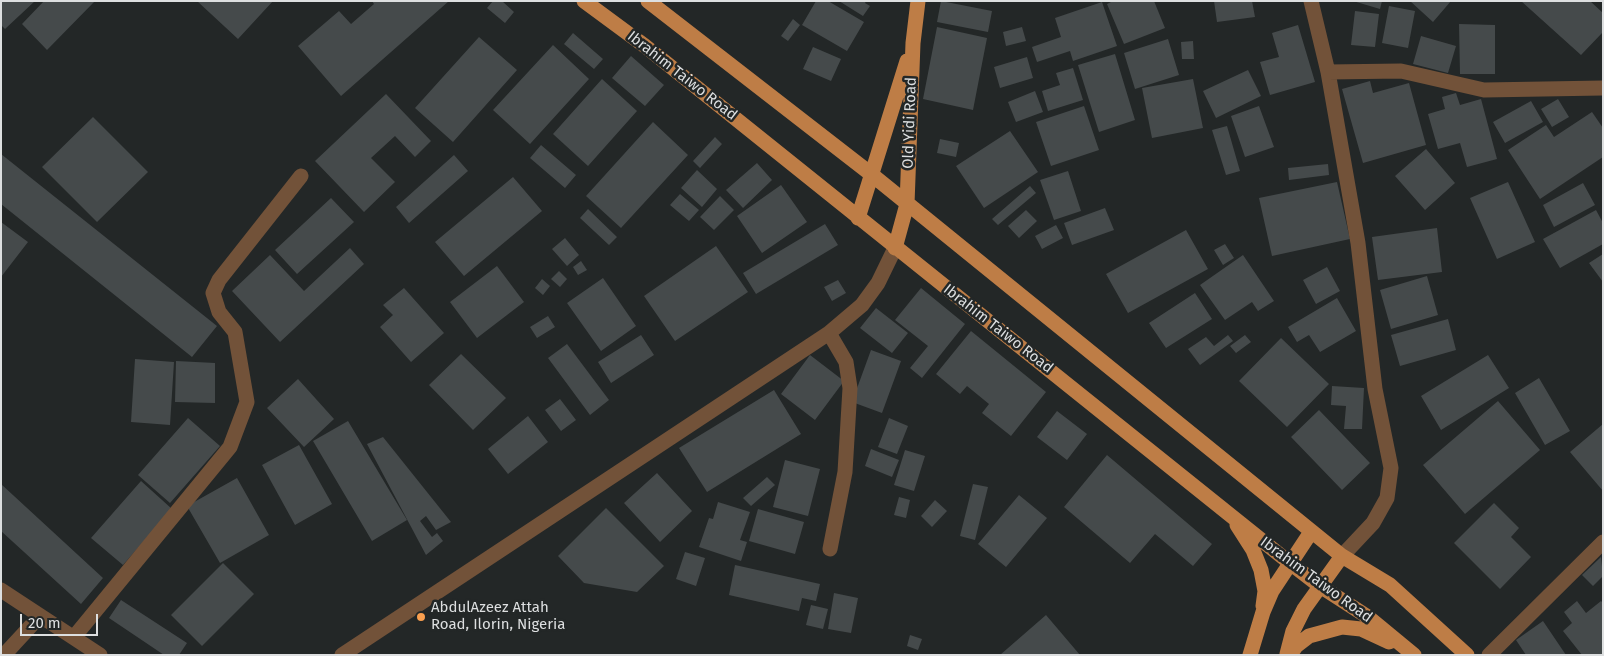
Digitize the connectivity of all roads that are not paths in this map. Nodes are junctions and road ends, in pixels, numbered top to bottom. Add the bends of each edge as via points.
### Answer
1 (584, 1) edge
2 (648, 1) edge
3 (918, 1) edge
4 (1311, 1) edge
5 (913, 43) junction
6 (1328, 72) junction
7 (1603, 88) edge
8 (870, 174) junction
9 (301, 176) dead end
10 (907, 204) junction
11 (858, 218) junction
12 (894, 248) junction
13 (829, 333) junction
14 (1228, 512) junction
15 (1311, 532) junction
16 (1603, 542) edge
17 (830, 548) dead end
18 (1342, 556) junction
19 (1290, 563) junction
20 (1320, 586) junction
21 (1, 590) edge
22 (1263, 612) junction
23 (40, 616) junction
24 (74, 636) junction
25 (4, 655) edge
26 (100, 655) edge
27 (342, 655) edge
28 (1250, 655) edge
29 (1289, 655) edge
30 (1414, 655) edge
31 (1467, 655) edge
32 (1488, 655) edge

1 - 11 main road, Ibrahim Taiwo Road via 645,46
2 - 8 main road
3 - 5 main road, Old Yidi Road
4 - 6 street
5 - 8 main road, Old Yidi Road
5 - 10 main road, Old Yidi Road
6 - 7 street via 1401,71 1484,90
6 - 18 street via 1358,243 1375,389 1391,468 1387,498 1373,523
8 - 10 main road
8 - 11 main road, Old Yidi Road
9 - 24 street via 219,280 213,293 219,312 235,332 247,402 230,447
10 - 12 main road, Old Yidi Road
10 - 15 main road
11 - 12 main road, Ibrahim Taiwo Road
12 - 13 street via 878,283 862,305
12 - 14 main road, Ibrahim Taiwo Road
13 - 17 street via 846,362 850,388 845,472
13 - 27 street
14 - 19 main road, Ibrahim Taiwo Road
14 - 22 main road via 1253,550 1261,570 1265,591
15 - 18 main road
15 - 19 main road
16 - 32 street
18 - 20 main road
18 - 31 main road via 1390,585
19 - 20 main road, Ibrahim Taiwo Road
19 - 22 main road
20 - 29 main road via 1293,631
20 - 30 main road, Ibrahim Taiwo Road via 1368,617
21 - 23 street
22 - 28 main road
23 - 24 street
23 - 25 street
24 - 26 street
29 - 30 main road via 1309,636 1342,628 1361,628

